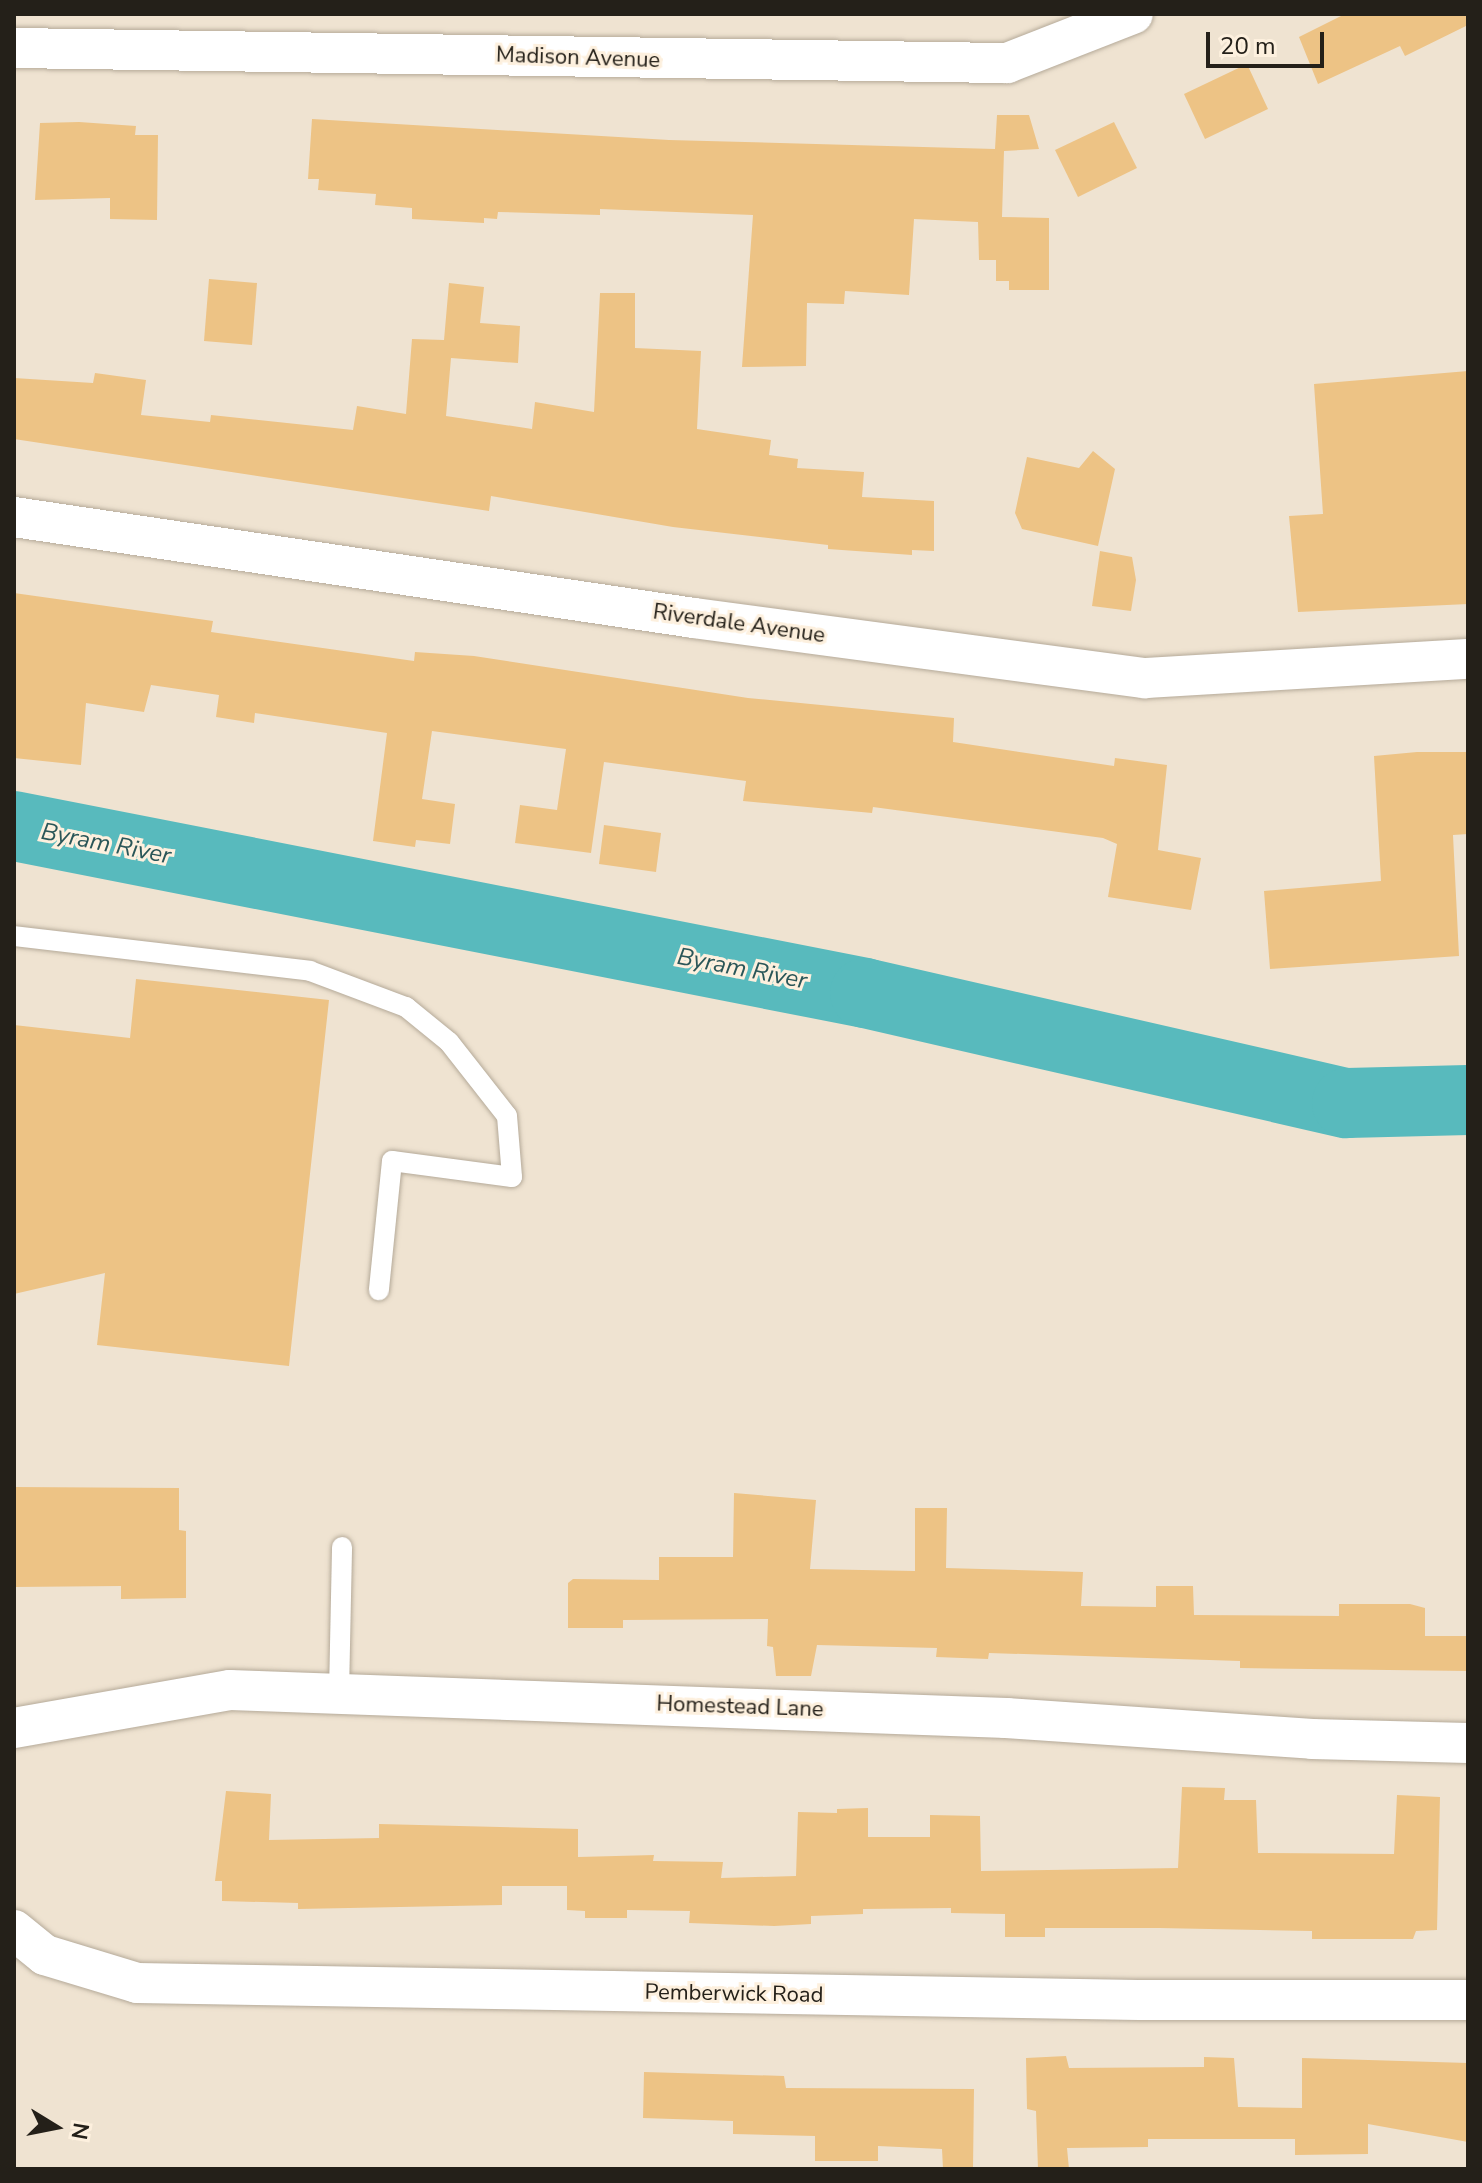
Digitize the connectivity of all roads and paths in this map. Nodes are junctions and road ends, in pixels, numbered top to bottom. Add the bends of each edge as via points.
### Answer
1 (1133, 14) edge
2 (14, 48) edge
3 (14, 517) edge
4 (1468, 659) edge
5 (14, 936) edge
6 (379, 1290) dead end
7 (342, 1547) dead end
8 (339, 1693) junction
9 (14, 1728) edge
10 (1468, 1743) edge
11 (14, 1930) edge
12 (1468, 2000) edge

1 - 2 street, Madison Avenue via 1028,57 968,64 256,48
3 - 4 street, Riverdale Avenue via 694,618 1145,678
5 - 6 lane via 310,971 406,1007 449,1042 507,1116 512,1177 392,1161
7 - 8 lane
8 - 9 street, Homestead Lane via 230,1690
8 - 10 street, Homestead Lane via 974,1716 1312,1739
11 - 12 street, Pemberwick Road via 45,1955 137,1983 1146,2000

